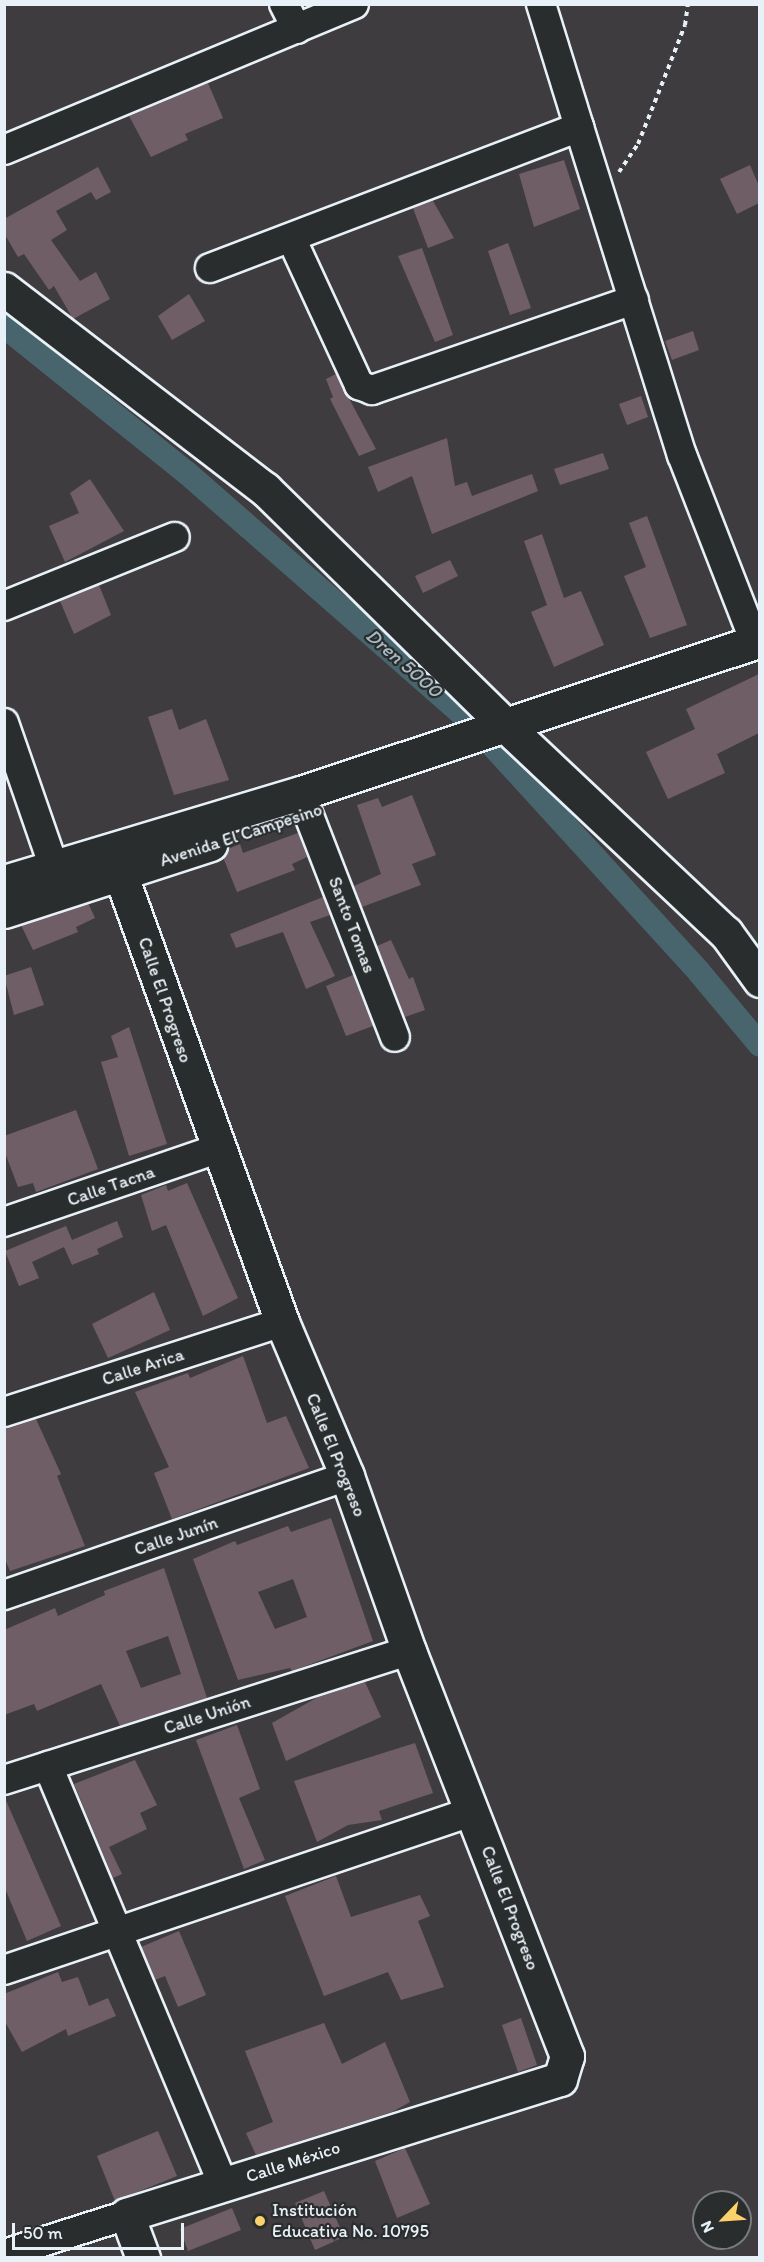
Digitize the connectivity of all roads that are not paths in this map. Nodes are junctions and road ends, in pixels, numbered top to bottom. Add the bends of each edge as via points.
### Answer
1 (354, 4) edge
2 (541, 4) edge
3 (290, 17) edge
4 (579, 127) junction
5 (4, 150) edge
6 (292, 240) junction
7 (210, 268) dead end
8 (4, 289) edge
9 (634, 300) junction
10 (175, 537) dead end
11 (4, 606) edge
12 (757, 641) edge
13 (4, 723) edge
14 (503, 727) junction
15 (465, 740) junction
16 (309, 813) junction
17 (116, 862) junction
18 (54, 867) junction
19 (4, 882) edge
20 (4, 911) edge
21 (759, 980) edge
22 (395, 1037) dead end
23 (217, 1149) junction
24 (4, 1222) edge
25 (282, 1322) junction
26 (4, 1412) edge
27 (347, 1476) junction
28 (4, 1595) edge
29 (409, 1651) junction
30 (48, 1766) junction
31 (4, 1780) edge
32 (472, 1812) junction
33 (120, 1933) junction
34 (4, 1970) edge
35 (567, 2056) joint
36 (223, 2185) junction
37 (128, 2215) junction
38 (4, 2254) edge
39 (143, 2258) edge

1 - 3 street
2 - 4 street
3 - 5 street
4 - 6 street
4 - 9 street
6 - 7 street
6 - 9 street via 359,385 372,390
8 - 14 street via 265,489
9 - 12 street via 682,455
10 - 11 street
12 - 14 street, Avenida El Campesino
13 - 18 street
14 - 15 street, Avenida El Campesino
14 - 21 street via 726,933
15 - 16 street, Avenida El Campesino via 434,773
15 - 17 street, Avenida El Campesino
16 - 17 street, Avenida El Campesino
16 - 22 street, Santo Tomas
17 - 18 street, Avenida El Campesino
17 - 20 street, Avenida El Campesino
17 - 23 street, Calle El Progreso
18 - 19 street, Avenida El Campesino
23 - 24 street, Calle Tacna
23 - 25 street, Calle El Progreso
25 - 26 street, Calle Arica
25 - 27 street, Calle El Progreso
27 - 28 street, Calle Junín
27 - 29 street, Calle El Progreso
29 - 30 street, Calle Unión
29 - 32 street, Calle El Progreso
30 - 31 street, Calle Unión
30 - 33 street
32 - 33 street
32 - 35 street, Calle El Progreso
33 - 34 street
33 - 36 street
35 - 36 street, Calle México via 560,2079
36 - 37 street, Calle México
37 - 38 street, Calle México
37 - 39 street

